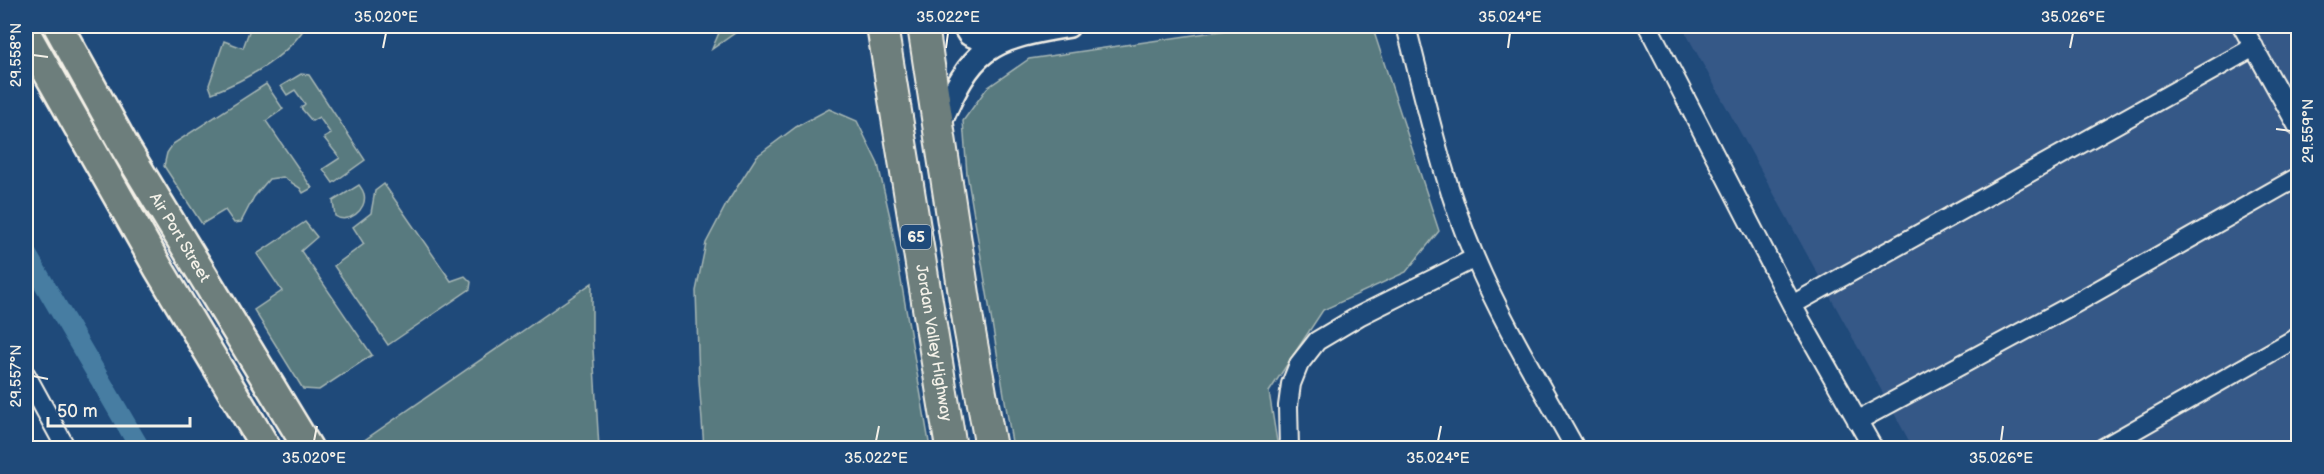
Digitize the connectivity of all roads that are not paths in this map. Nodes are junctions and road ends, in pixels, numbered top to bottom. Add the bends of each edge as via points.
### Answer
1 (58, 26) edge
2 (964, 26) edge
3 (1068, 26) edge
4 (1406, 26) edge
5 (1648, 26) edge
6 (2242, 26) edge
7 (924, 31) edge
8 (26, 34) edge
9 (883, 35) edge
10 (993, 44) junction
11 (2254, 47) junction
12 (939, 125) junction
13 (2298, 127) edge
14 (2298, 177) edge
15 (1475, 258) junction
16 (1792, 305) junction
17 (2298, 337) edge
18 (26, 375) edge
19 (1857, 421) junction
20 (66, 448) edge
21 (266, 448) edge
22 (308, 448) edge
23 (951, 448) edge
24 (991, 448) edge
25 (1289, 448) edge
26 (1575, 448) edge
27 (1873, 448) edge
28 (2103, 448) edge

1 - 22 main road, Air Port Street via 126,150
2 - 10 street via 969,34
3 - 10 street
4 - 15 street via 1453,200
5 - 16 street
6 - 11 street
7 - 9 highway
7 - 12 highway, 65
8 - 21 main road, Air Port Street
9 - 23 highway, Jordan Valley Highway / 65
10 - 12 street via 962,77
11 - 13 street
11 - 16 street
12 - 24 highway, 65
14 - 19 street
15 - 25 street via 1317,340 1299,364 1291,384
15 - 26 street
16 - 19 street
17 - 28 street
18 - 20 street
19 - 27 street

